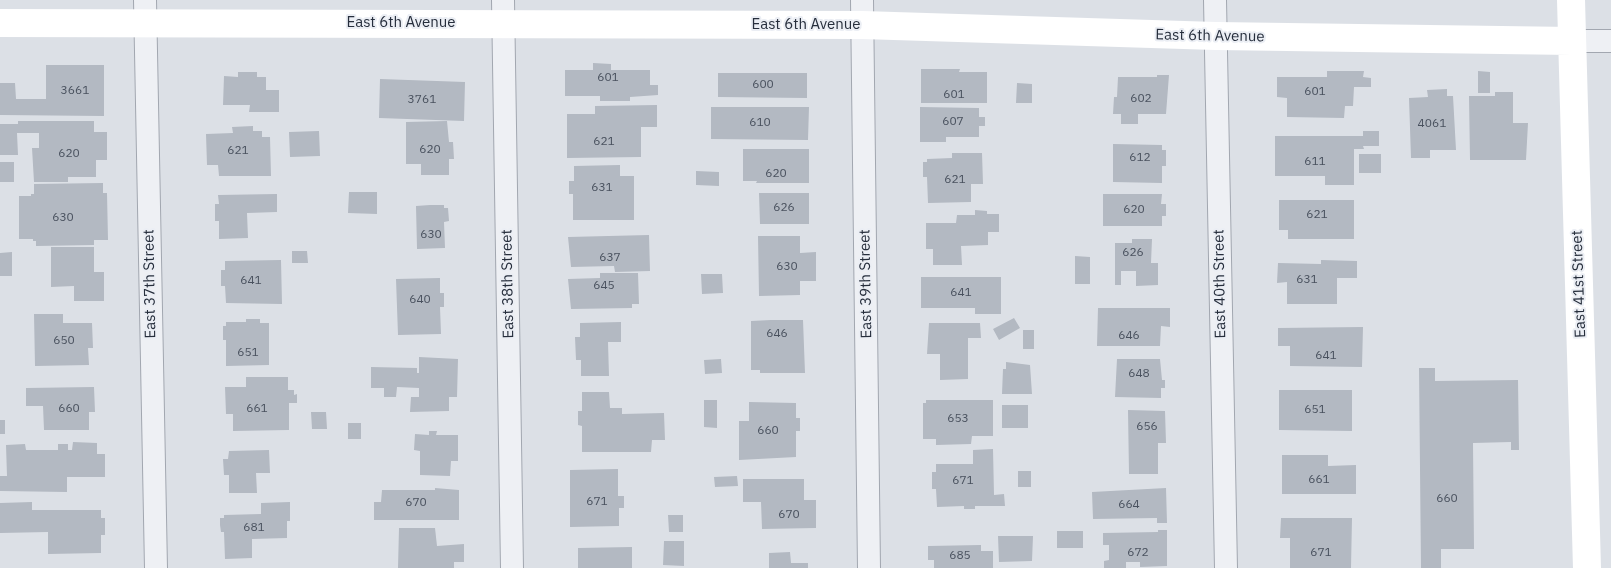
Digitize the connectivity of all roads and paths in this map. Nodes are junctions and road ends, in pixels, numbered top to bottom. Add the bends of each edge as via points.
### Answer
1 (1215, 0) edge
2 (1571, 0) edge
3 (145, 11) edge
4 (504, 12) edge
5 (862, 13) edge
6 (0, 23) edge
7 (1216, 36) junction
8 (1572, 41) junction
9 (1611, 41) edge
10 (156, 568) edge
11 (512, 568) edge
12 (869, 568) edge
13 (1226, 568) edge
14 (1587, 568) edge

1 - 7 street, East 40th Street
2 - 8 street, East 41st Street
3 - 4 street, East 6th Avenue
3 - 6 street, East 6th Avenue
3 - 10 street, East 37th Street
4 - 5 street, East 6th Avenue
4 - 11 street, East 38th Street
5 - 7 street, East 6th Avenue
5 - 12 street, East 39th Street
7 - 8 street, East 6th Avenue
7 - 13 street, East 40th Street
8 - 9 street, East 6th Avenue
8 - 14 street, East 41st Street

